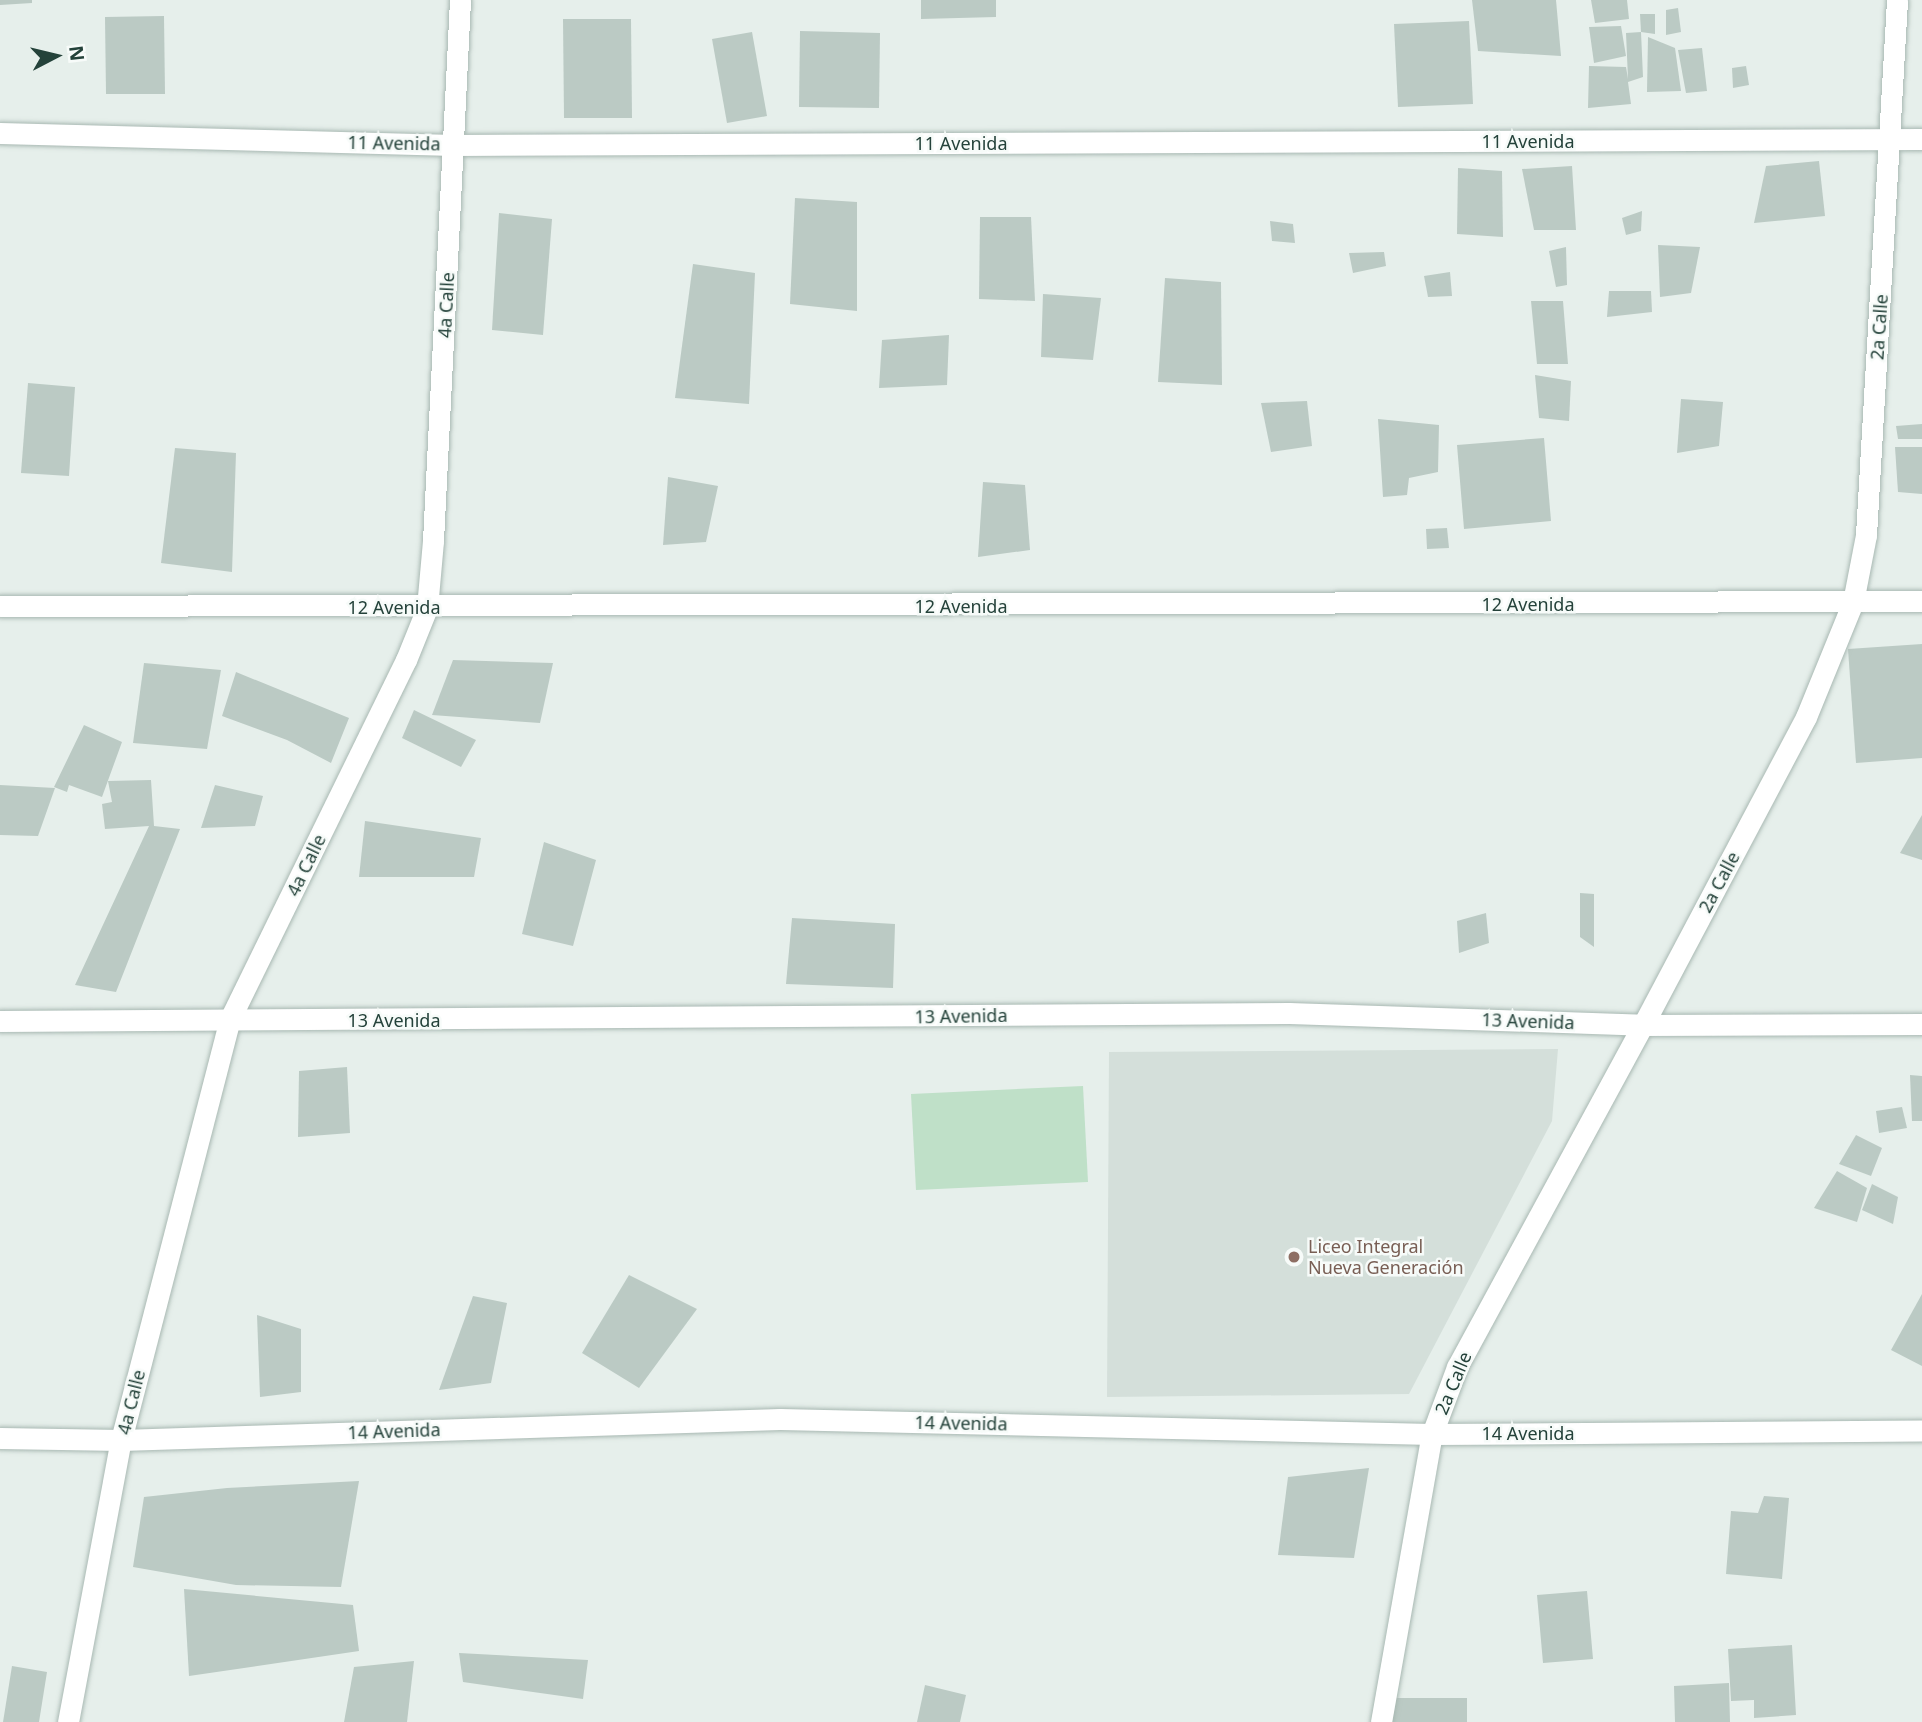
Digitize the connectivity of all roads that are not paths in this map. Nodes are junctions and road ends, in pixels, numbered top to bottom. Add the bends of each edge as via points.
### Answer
1 (460, 0) edge
2 (1897, 0) edge
3 (0, 134) edge
4 (1922, 139) edge
5 (1890, 140) junction
6 (454, 145) junction
7 (1922, 601) edge
8 (1853, 602) junction
9 (0, 606) edge
10 (427, 608) junction
11 (0, 1021) edge
12 (229, 1021) junction
13 (1922, 1024) edge
14 (1643, 1025) junction
15 (1922, 1431) edge
16 (1432, 1434) junction
17 (0, 1438) edge
18 (121, 1440) junction
19 (68, 1722) edge
20 (1381, 1722) edge

1 - 6 street, 4a Calle
2 - 5 street, 2a Calle
3 - 6 street, 11 Avenida
4 - 5 street, 11 Avenida
5 - 6 street, 11 Avenida
5 - 8 street, 2a Calle via 1866,535
6 - 10 street, 4a Calle
7 - 8 street, 12 Avenida
8 - 10 street, 12 Avenida
8 - 14 street, 2a Calle via 1806,716
9 - 10 street, 12 Avenida
10 - 12 street, 4a Calle
11 - 12 street, 13 Avenida
12 - 14 street, 13 Avenida via 1289,1013
12 - 18 street, 4a Calle
13 - 14 street, 13 Avenida
14 - 16 street, 2a Calle via 1457,1367
15 - 16 street, 14 Avenida
16 - 18 street, 14 Avenida via 780,1419
16 - 20 street, 2a Calle
17 - 18 street, 14 Avenida
18 - 19 street, 4a Calle

